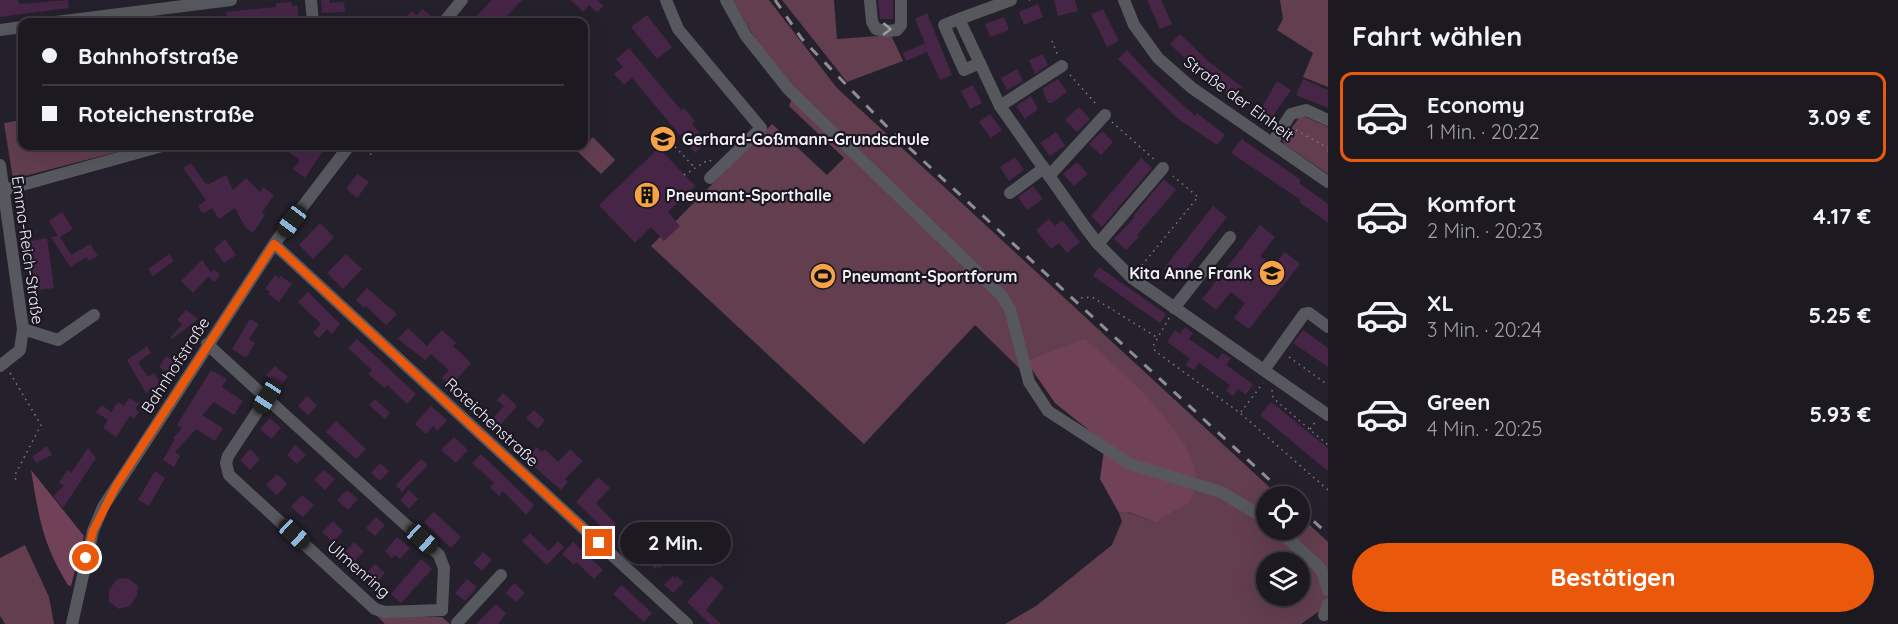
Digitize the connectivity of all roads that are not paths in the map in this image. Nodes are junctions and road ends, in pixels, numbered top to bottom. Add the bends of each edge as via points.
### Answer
1 (231, 0) edge
2 (311, 0) edge
3 (462, 0) edge
4 (666, 0) edge
5 (726, 0) edge
6 (870, 0) edge
7 (901, 0) edge
8 (1011, 0) edge
9 (1124, 0) edge
10 (88, 18) edge
11 (313, 18) edge
12 (447, 18) edge
13 (959, 19) junction
14 (18, 28) edge
15 (0, 30) edge
16 (980, 63) junction
17 (1062, 66) road end
18 (1000, 106) junction
19 (1105, 115) road end
20 (1328, 120) edge
21 (1272, 143) junction
22 (148, 150) edge
23 (346, 150) edge
24 (0, 165) edge
25 (1163, 168) road end
26 (1046, 172) junction
27 (710, 178) dead end
28 (1328, 182) edge
29 (4, 190) junction
30 (1010, 193) dead end
31 (1230, 237) dead end
32 (274, 244) junction
33 (1098, 244) junction
34 (1174, 308) junction
35 (94, 315) dead end
36 (1328, 327) edge
37 (23, 329) junction
38 (207, 345) junction
39 (2, 365) edge
40 (1267, 372) junction
41 (267, 397) junction
42 (1328, 415) edge
43 (1256, 513) edge
44 (1290, 540) edge
45 (501, 575) dead end
46 (1328, 590) edge
47 (442, 610) junction
48 (72, 624) edge
49 (458, 624) edge
50 (687, 624) edge

1 - 10 street
2 - 11 street
3 - 12 street
4 - 27 street via 678,29 760,129
5 - 43 street via 746,36 788,89 1001,295 1010,309 1029,382 1048,411 1131,464 1221,492
6 -> 7 street via 872,22 876,29 887,31 897,30 901,25
8 - 13 street
9 - 21 street, Straße der Einheit via 1134,25 1158,58 1192,88
13 - 16 street
13 - 16 street via 944,25 964,70
14 - 15 street
16 - 18 street
17 - 18 street
18 - 26 street
19 - 26 street
20 - 21 street via 1306,110 1291,114
21 - 28 street, Straße der Einheit
22 - 29 street
23 - 32 street, Bahnhofstraße
24 - 29 street, Emma-Reich-Straße
25 - 33 street
26 - 30 street
26 - 33 street
29 - 37 street, Emma-Reich-Straße
31 - 34 street
32 - 38 street, Bahnhofstraße
32 - 50 street, Roteichenstraße
33 - 34 street via 1132,278
34 - 40 street
35 - 37 street via 58,340
36 - 40 street via 1305,314 1278,349
37 - 39 street, Emma-Reich-Straße via 20,350
38 - 41 street
38 - 48 street, Bahnhofstraße via 104,507 91,540
40 - 42 street
41 - 47 street via 439,555 444,568
41 - 47 street, Ulmenring via 228,456 229,475 375,609
44 - 46 street via 1321,569
45 - 49 street
47 - 49 street

